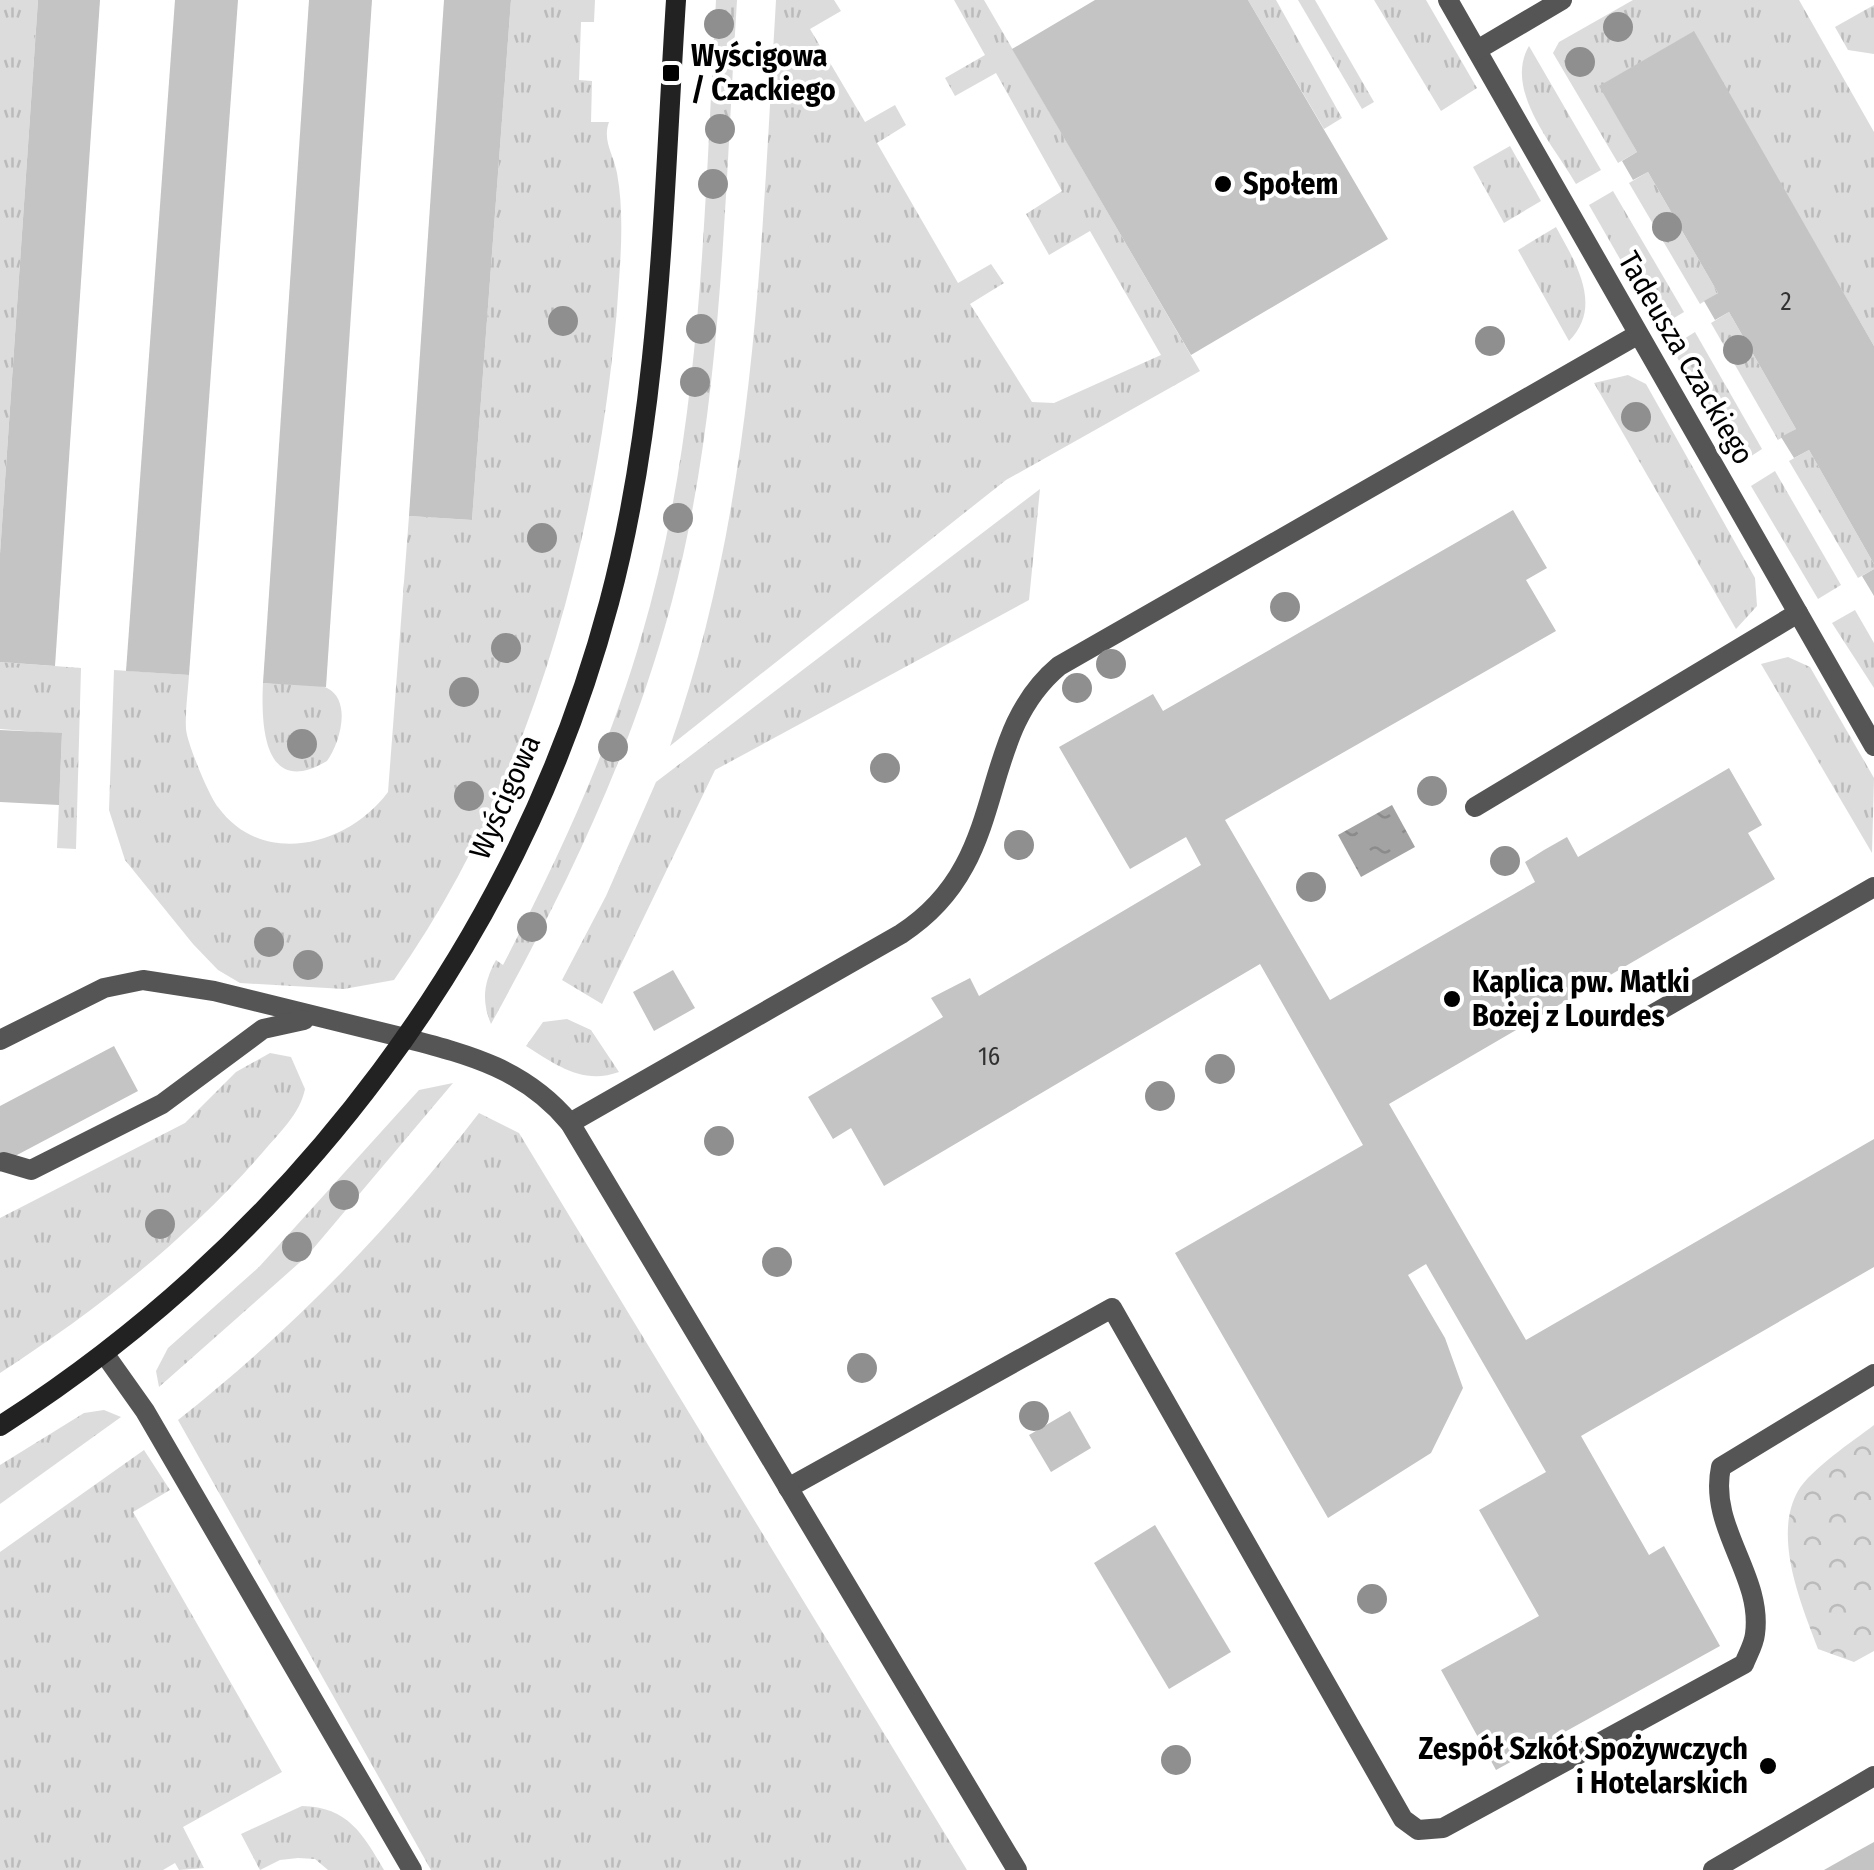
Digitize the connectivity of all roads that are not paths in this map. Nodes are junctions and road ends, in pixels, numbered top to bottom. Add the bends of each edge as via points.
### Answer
1 (676, 0) edge
2 (1448, 0) edge
3 (1562, 0) edge
4 (1477, 50) junction
5 (1637, 335) junction
6 (1798, 613) junction
7 (1873, 740) edge
8 (1475, 807) dead end
9 (1874, 887) edge
10 (310, 1018) junction
11 (1643, 1020) dead end
12 (405, 1038) junction
13 (0, 1040) edge
14 (570, 1123) junction
15 (4, 1162) dead end
16 (106, 1356) junction
17 (1874, 1374) edge
18 (0, 1426) edge
19 (788, 1488) junction
20 (1874, 1776) edge
21 (412, 1870) edge
22 (1017, 1870) edge
23 (1713, 1870) edge

1 - 12 street, Wyścigowa via 644,404 609,601 555,762 502,877
2 - 4 street, Tadeusza Czackiego
3 - 4 street
4 - 5 street, Tadeusza Czackiego
5 - 6 street, Tadeusza Czackiego
5 - 14 street via 1059,666 1033,688 1020,712 977,842 942,904 902,934
6 - 7 street, Tadeusza Czackiego
6 - 8 street
9 - 11 street
10 - 12 street
10 - 13 street via 214,991 143,980 104,988
10 - 15 street via 263,1029 162,1104 31,1170
12 - 14 street via 503,1068
12 - 16 street, Wyścigowa via 261,1216
14 - 19 street
16 - 18 street, Wyścigowa
16 - 21 street via 145,1410
17 - 19 street via 1722,1467 1720,1513 1756,1617 1744,1664 1442,1828 1418,1830 1403,1819 1112,1308
19 - 22 street
20 - 23 street

